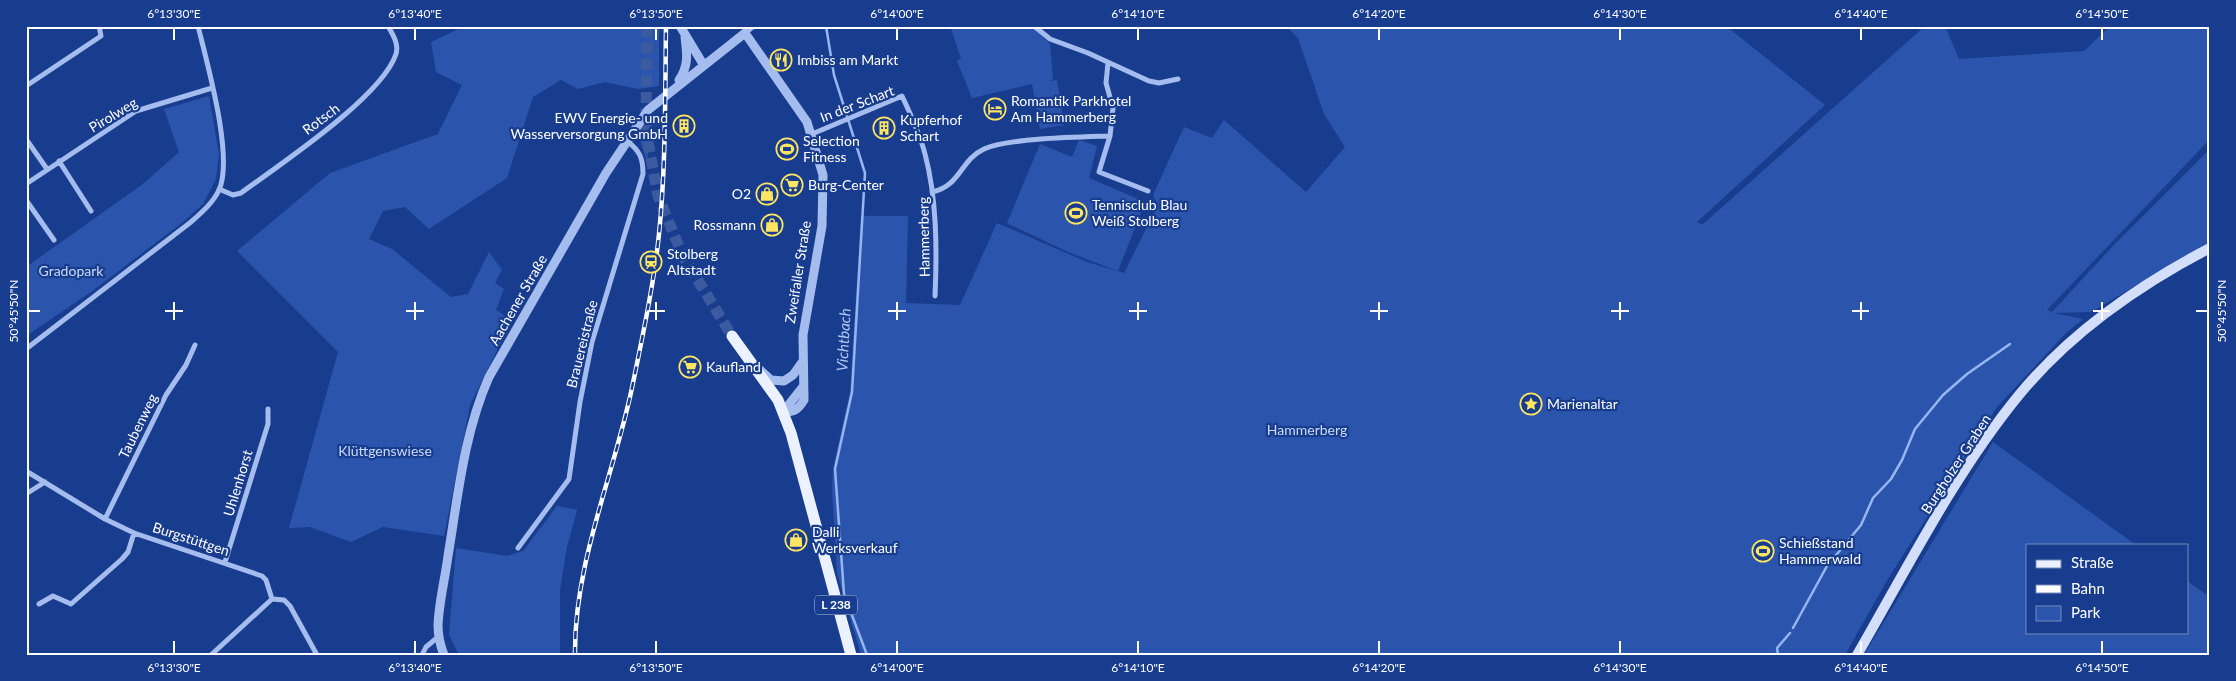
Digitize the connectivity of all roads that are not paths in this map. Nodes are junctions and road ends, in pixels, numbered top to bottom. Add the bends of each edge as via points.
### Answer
1 (99, 26) edge
2 (198, 26) edge
3 (388, 26) edge
4 (680, 26) edge
5 (754, 26) edge
6 (1034, 26) edge
7 (745, 33) junction
8 (685, 37) junction
9 (1108, 63) junction
10 (704, 64) junction
11 (1178, 79) dead end
12 (26, 86) edge
13 (675, 86) junction
14 (212, 88) junction
15 (812, 134) junction
16 (1110, 136) junction
17 (26, 139) edge
18 (628, 141) junction
19 (59, 161) junction
20 (47, 169) junction
21 (26, 184) edge
22 (220, 189) junction
23 (932, 192) junction
24 (1148, 192) dead end
25 (26, 200) edge
26 (91, 211) dead end
27 (54, 240) dead end
28 (2210, 248) edge
29 (935, 296) dead end
30 (732, 336) tunnel mouth
31 (195, 345) dead end
32 (26, 349) edge
33 (803, 362) junction
34 (753, 364) junction
35 (268, 409) dead end
36 (783, 412) junction
37 (26, 471) edge
38 (44, 482) junction
39 (26, 494) edge
40 (105, 519) junction
41 (134, 533) junction
42 (518, 548) dead end
43 (225, 562) junction
44 (272, 599) junction
45 (39, 604) dead end
46 (438, 637) junction
47 (211, 655) edge
48 (317, 655) edge
49 (422, 655) edge
50 (444, 655) edge
51 (850, 655) edge
52 (1857, 655) edge

1 - 12 street via 101,36
2 - 14 street
3 - 22 street, Rotsch via 397,44 396,53 384,74 353,108 241,193 233,195
4 - 8 street
5 - 7 street, Aachener Straße
6 - 9 street via 1050,39
7 - 10 street, Aachener Straße
7 - 15 street, Zweifaller Straße via 800,110
8 - 10 street
8 - 13 street via 685,72
9 - 11 street via 1148,81 1159,83
9 - 16 street via 1106,83 1113,108
10 - 13 street, Aachener Straße
13 - 18 street, Aachener Straße via 648,110
14 - 19 street, Pirolweg via 136,111
14 - 22 street via 223,153
15 - 23 street, In der Schart via 902,96 921,139
15 - 33 street, Zweifaller Straße via 823,175 822,226 806,311
16 - 23 street, Hammerberg via 1000,144 983,150 970,160 950,186
16 - 24 street via 1099,172
17 - 20 street
18 - 42 street, Brauereistraße via 639,151 643,174 592,342 569,479
18 - 46 street, Aachener Straße via 517,327 478,403 455,518
19 - 20 street, Pirolweg
19 - 26 street
20 - 21 street, Pirolweg
22 - 32 street via 191,222
23 - 29 street, Hammerberg via 937,259
25 - 27 street
28 - 52 main road, Burgholzer Graben via 2120,302 2075,339 2020,394 1976,453
30 - 34 main road, L 238
31 - 40 street, Taubenweg via 166,394
33 - 34 street via 789,380 777,381 771,380
33 - 36 street, Zweifaller Straße via 802,388
34 - 36 main road, L 238
35 - 43 street, Uhlenhorst via 268,424
36 - 51 main road, L 238 via 800,463
37 - 38 street, Burgstüttgen
38 - 39 street
38 - 40 street, Burgstüttgen
40 - 41 street, Burgstüttgen
41 - 43 street, Burgstüttgen
41 - 45 street via 128,552 122,559 71,604 53,596
43 - 44 street, Burgstüttgen via 262,576
44 - 47 street
44 - 48 street via 284,600 290,606
46 - 49 street
46 - 50 street, Aachener Straße

